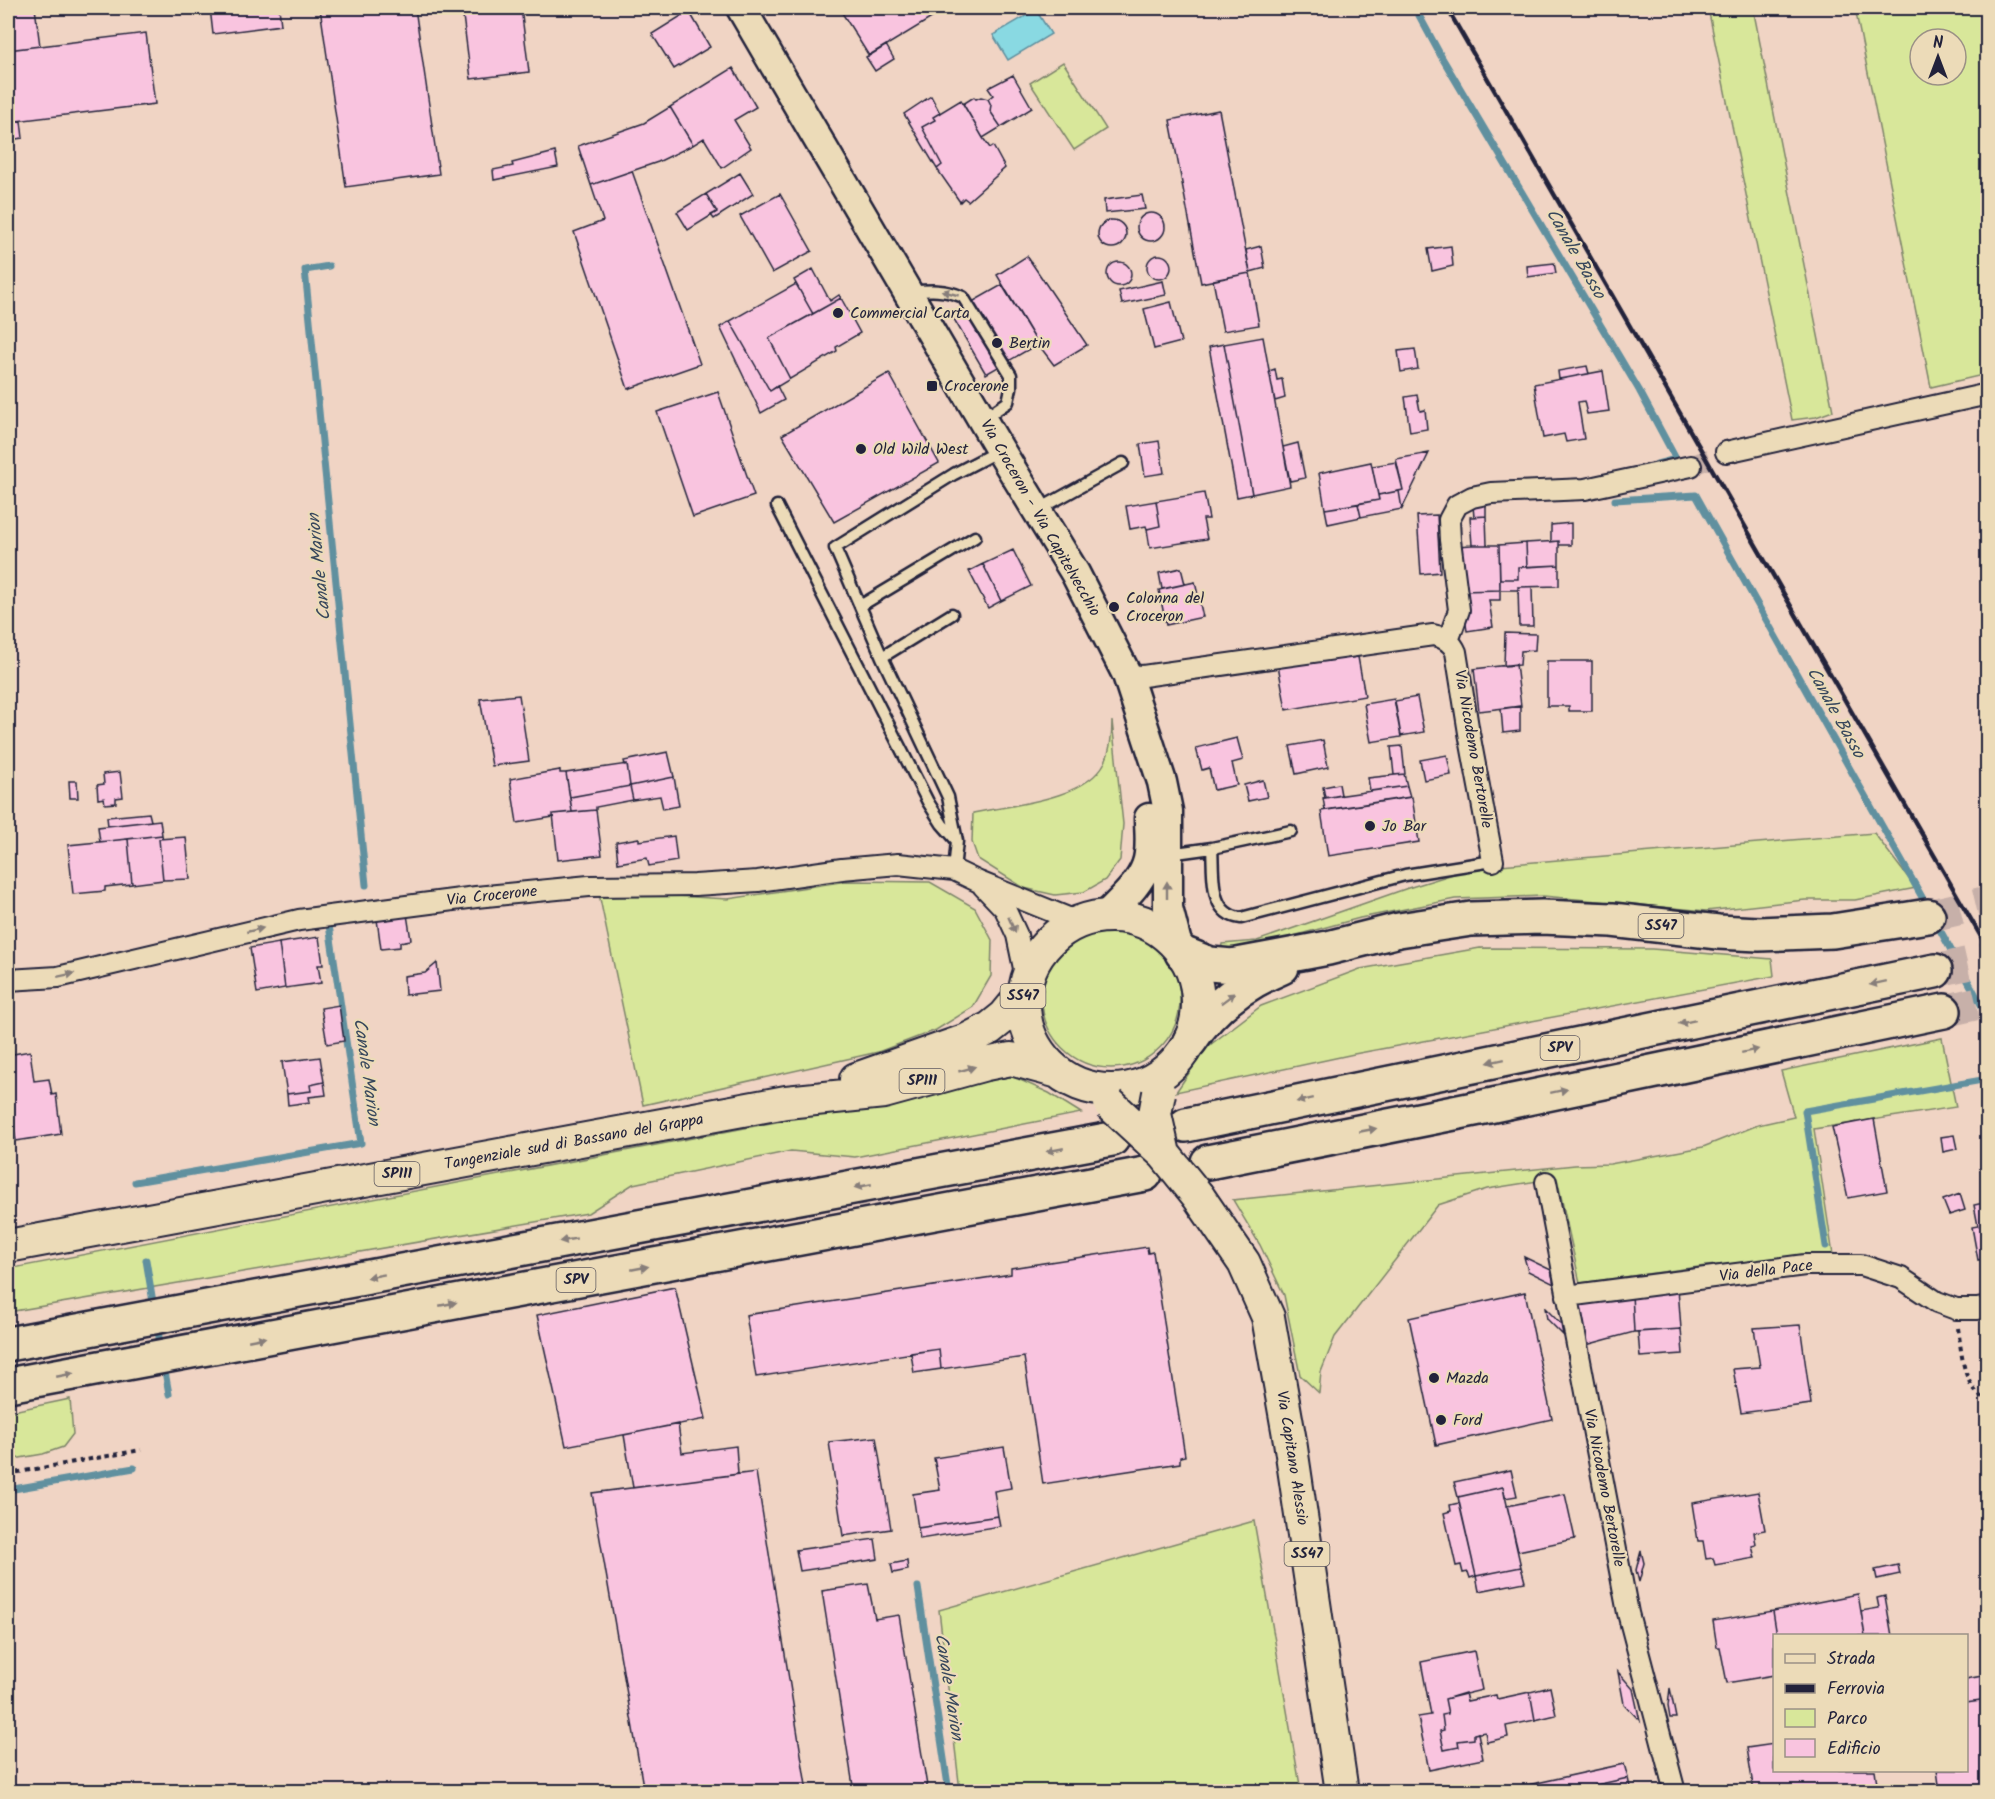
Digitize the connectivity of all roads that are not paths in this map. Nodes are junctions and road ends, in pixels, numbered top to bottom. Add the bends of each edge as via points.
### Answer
1 (741, 8) edge
2 (910, 292) junction
3 (1988, 394) edge
4 (982, 419) junction
5 (1000, 450) junction
6 (1726, 452) tunnel mouth
7 (1123, 463) dead end
8 (1691, 466) tunnel mouth
9 (777, 506) dead end
10 (1038, 510) junction
11 (975, 537) dead end
12 (860, 606) junction
13 (952, 614) dead end
14 (1448, 641) junction
15 (882, 657) junction
16 (1126, 675) junction
17 (1145, 733) junction
18 (1291, 831) dead end
19 (957, 841) junction
20 (1212, 848) junction
21 (1168, 854) junction
22 (1493, 861) joint
23 (954, 870) junction
24 (979, 882) junction
25 (1928, 916) tunnel mouth
26 (1093, 919) junction
27 (1328, 948) junction
28 (1180, 950) junction
29 (1935, 971) tunnel mouth
30 (8, 980) edge
31 (1025, 986) junction
32 (1944, 1011) tunnel mouth
33 (1190, 1041) junction
34 (1055, 1071) junction
35 (1164, 1080) junction
36 (1102, 1096) junction
37 (786, 1102) junction
38 (1186, 1125) dead end
39 (1112, 1139) dead end
40 (1208, 1162) dead end
41 (1154, 1164) junction
42 (1546, 1182) dead end
43 (8, 1246) edge
44 (1567, 1296) junction
45 (1988, 1307) edge
46 (8, 1344) edge
47 (8, 1386) edge
48 (1342, 1791) edge
49 (1675, 1791) edge

1 - 2 main road, Via Croceron - Via Capitelvecchio
2 - 4 main road, Via Croceron - Via Capitelvecchio
4 -> 2 lane via 1008,402 1011,375 963,297 935,289
3 - 6 street
4 - 5 main road, Via Croceron - Via Capitelvecchio
5 - 10 main road, Via Croceron - Via Capitelvecchio
5 - 12 lane via 835,548
7 - 10 lane
8 - 14 street via 1585,489 1491,492 1457,505 1449,520 1459,610
9 - 19 lane via 928,802
10 - 16 main road, Via Croceron - Via Capitelvecchio via 1075,573
11 - 12 lane
12 - 15 lane
13 - 15 lane
14 - 16 street via 1433,635 1143,676
14 - 22 street, Via Nicodemo Bertorelle via 1456,652
15 - 19 lane via 948,797
16 - 17 main road, Via Croceron - Via Capitelvecchio
17 - 21 main road via 1168,811
17 - 26 main road via 1147,865 1140,878
18 - 20 lane
19 - 23 lane
20 - 21 lane
20 - 22 lane via 1217,902 1224,912 1241,918 1405,875
28 -> 21 main road via 1167,908
23 - 24 street, Via Crocerone
30 -> 23 street, Via Crocerone via 58,977 299,920 476,897 590,886 758,881 898,864
24 - 26 street, Via Crocerone
24 -> 31 street, Via Crocerone via 1005,909 1017,935
25 - 27 highway, Tangenziale sud di Bassano del Grappa / SS47 via 1833,931 1759,934 1612,920 1471,918 1399,930
26 - 28 main road, Tangenziale sud di Bassano del Grappa / SS47 via 1127,917 1146,923 1164,933
26 - 31 main road, Tangenziale sud di Bassano del Grappa / SS47 via 1060,931 1046,944 1034,960
27 - 28 highway, Tangenziale sud di Bassano del Grappa / SS47 via 1232,966 1210,964
33 -> 27 highway, Tangenziale sud di Bassano del Grappa / SS47 via 1208,1016 1229,997 1271,971
28 - 33 main road, Tangenziale sud di Bassano del Grappa / SS47 via 1193,973 1198,996 1197,1019
29 -> 38 highway, SPV
31 - 34 main road, Tangenziale sud di Bassano del Grappa / SS47 via 1025,1023 1036,1049
31 - 37 main road, Tangenziale sud di Bassano del Grappa / SP111 via 1005,1016 967,1040
40 -> 32 highway
33 - 35 main road, Tangenziale sud di Bassano del Grappa / SS47
34 - 36 main road, Tangenziale sud di Bassano del Grappa / SS47
37 -> 34 main road, Tangenziale sud di Bassano del Grappa / SP111 via 884,1092 1011,1059
35 - 36 main road, Tangenziale sud di Bassano del Grappa / SS47
35 - 41 main road, Via Capitano Alessio / SS47, bridge via 1155,1114
36 - 41 main road, Via Capitano Alessio / SS47, bridge
37 - 43 main road, Tangenziale sud di Bassano del Grappa / SP111
39 -> 46 highway
47 -> 41 highway, SPV
41 - 48 main road, Via Capitano Alessio / SS47, bridge via 1198,1196 1244,1263 1268,1317
42 - 44 street, Via Nicodemo Bertorelle
44 - 45 street, Via della Pace via 1805,1265 1861,1265 1901,1278 1937,1302 1956,1309
44 - 49 street, Via Nicodemo Bertorelle via 1628,1613

